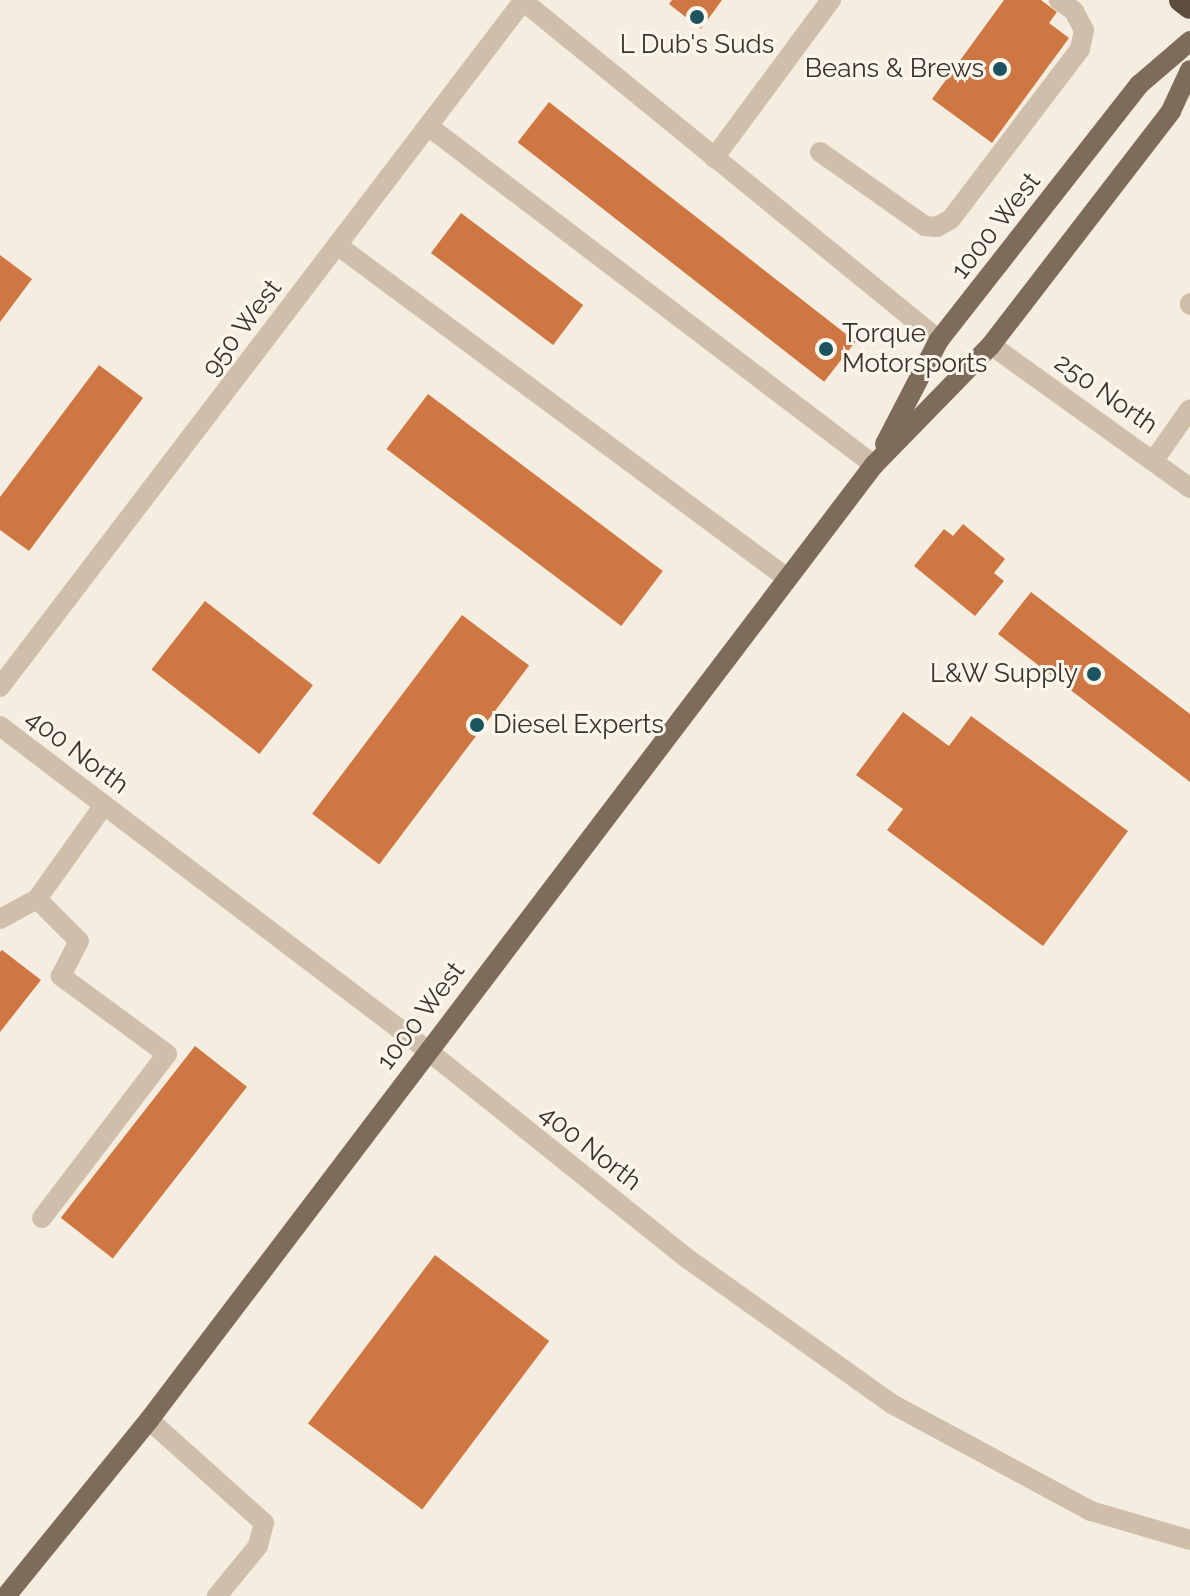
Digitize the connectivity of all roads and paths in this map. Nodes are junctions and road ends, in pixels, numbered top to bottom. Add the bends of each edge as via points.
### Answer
1 (524, 0) edge
2 (831, 0) edge
3 (1059, 0) edge
4 (1181, 0) edge
5 (1190, 7) edge
6 (1190, 41) edge
7 (1190, 70) edge
8 (428, 126) junction
9 (820, 152) dead end
10 (714, 158) junction
11 (337, 245) junction
12 (939, 340) junction
13 (991, 345) junction
14 (1190, 409) edge
15 (1154, 460) junction
16 (874, 465) junction
17 (1190, 488) edge
18 (787, 578) junction
19 (0, 687) edge
20 (0, 726) edge
21 (104, 805) junction
22 (37, 899) junction
23 (0, 919) edge
24 (427, 1050) junction
25 (42, 1218) dead end
26 (149, 1420) junction
27 (1190, 1540) edge
28 (6, 1596) edge
29 (217, 1596) edge

1 - 8 street, 950 West
1 - 10 street
2 - 10 street
3 - 9 street via 1074,11 1084,30 1080,49 951,219 937,227 925,226
4 - 5 highway
6 - 12 main road, 1000 West via 1140,84
7 - 13 main road, 1000 West via 1171,111
8 - 11 street, 950 West
8 - 16 street
10 - 12 street
11 - 18 street
11 - 19 street, 950 West
12 - 16 main road, 1000 West
13 - 15 street, 250 North
13 - 16 main road, 1000 West
14 - 15 street
15 - 17 street, 250 North
16 - 18 main road, 1000 West
18 - 24 main road, 1000 West
20 - 21 street, 400 North
21 - 22 street
21 - 24 street, 400 North
22 - 23 street
22 - 25 street via 79,941 61,976 167,1054
24 - 26 main road, 1000 West
24 - 27 street, 400 North via 688,1259 892,1404 1091,1511
26 - 28 main road, 1000 West
26 - 29 street via 264,1523 258,1546

